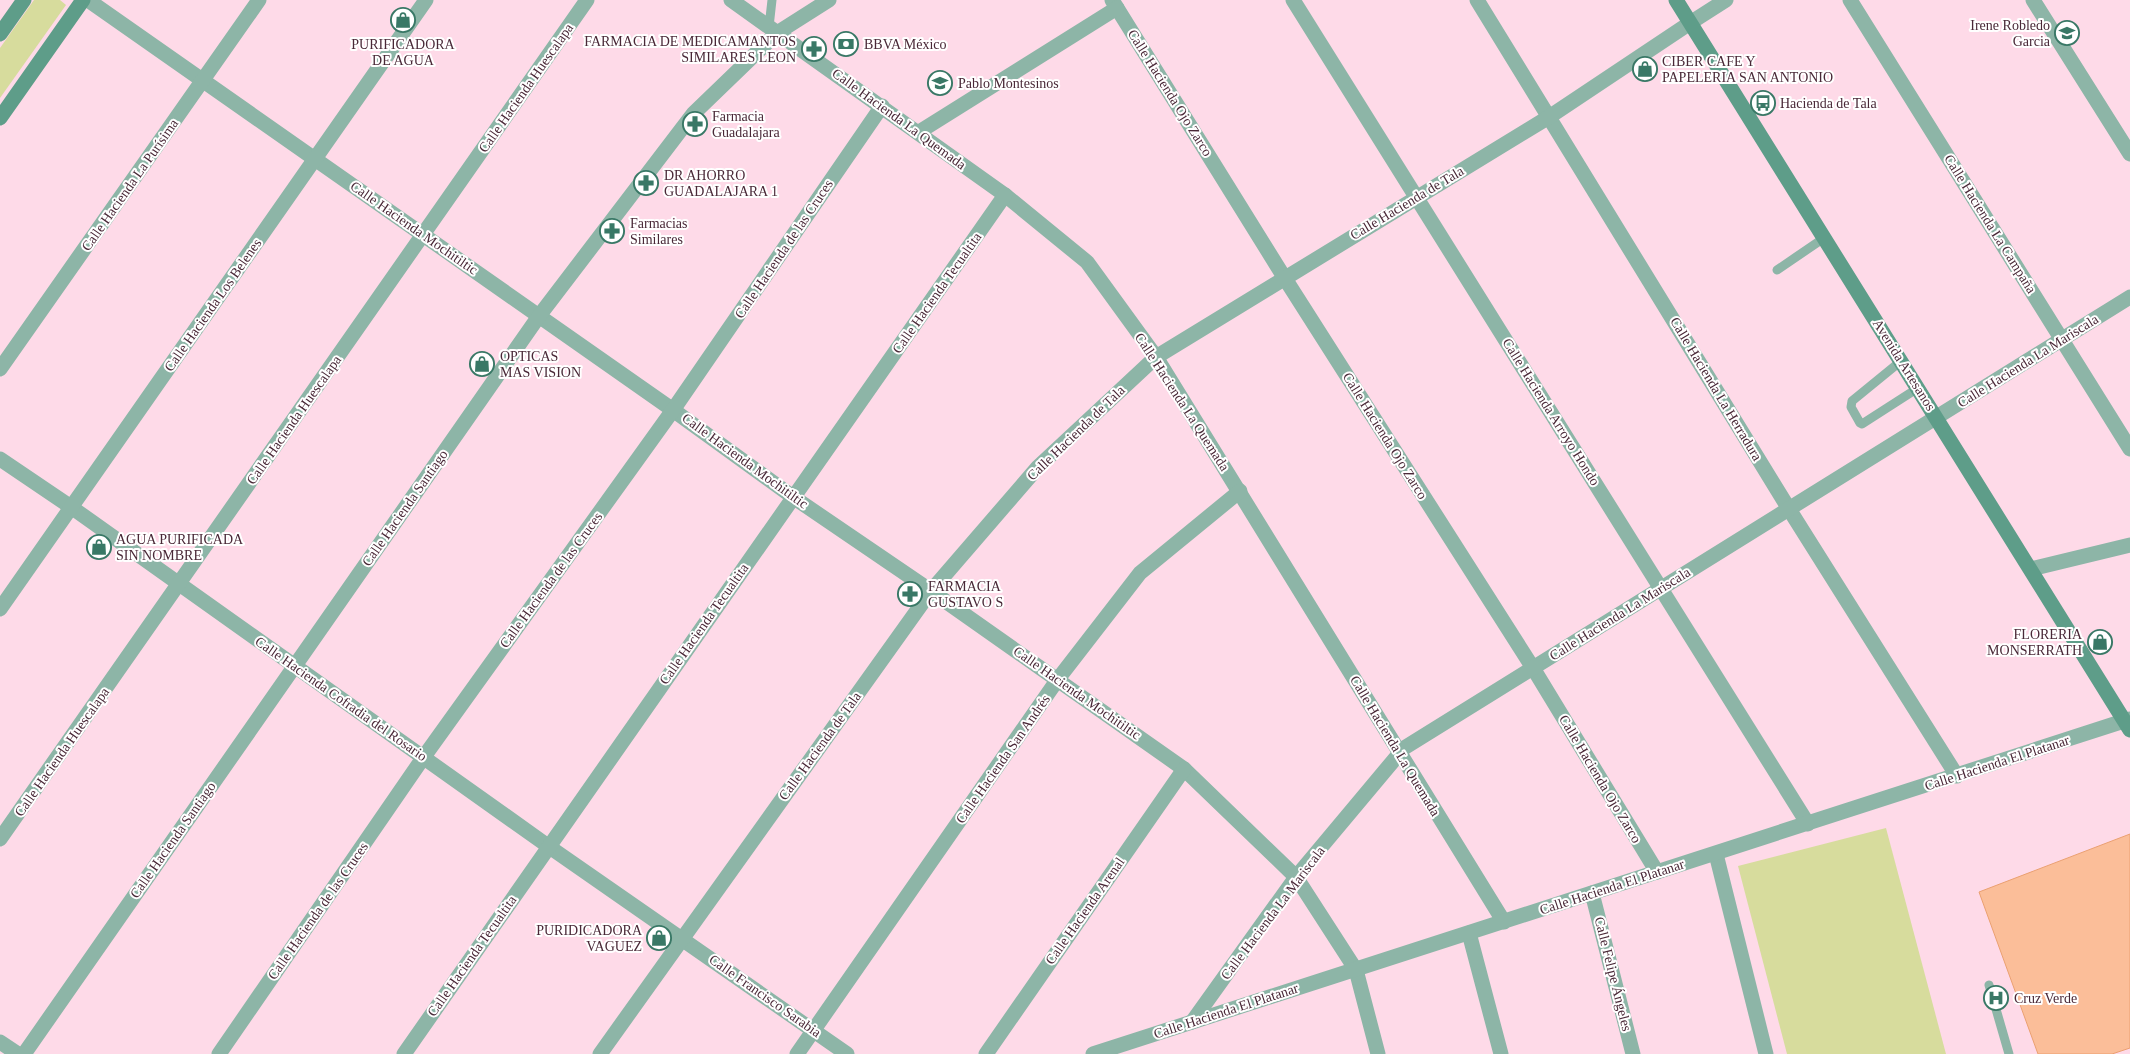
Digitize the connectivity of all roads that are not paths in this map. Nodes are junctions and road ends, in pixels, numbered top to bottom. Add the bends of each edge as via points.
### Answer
1 (24, 0) edge
2 (83, 0) edge
3 (88, 0) edge
4 (259, 0) edge
5 (426, 0) edge
6 (587, 0) edge
7 (731, 0) edge
8 (772, 0) edge
9 (829, 0) edge
10 (1293, 0) edge
11 (1477, 0) edge
12 (1676, 0) edge
13 (1726, 0) edge
14 (1850, 0) edge
15 (2033, 0) edge
16 (1115, 4) edge
17 (1690, 23) junction
18 (773, 30) junction
19 (0, 34) edge
20 (203, 80) junction
21 (882, 106) junction
22 (1549, 117) junction
23 (0, 118) edge
24 (919, 132) junction
25 (2130, 154) edge
26 (315, 159) junction
27 (1006, 195) junction
28 (1416, 198) junction
29 (423, 234) junction
30 (1824, 238) junction
31 (1777, 270) dead end
32 (1284, 277) junction
33 (2130, 297) edge
34 (539, 316) junction
35 (2062, 340) junction
36 (1156, 357) junction
37 (1901, 361) junction
38 (0, 369) edge
39 (1918, 388) junction
40 (674, 410) junction
41 (1937, 418) junction
42 (2130, 449) edge
43 (0, 459) edge
44 (1240, 491) junction
45 (793, 497) junction
46 (71, 507) junction
47 (1790, 509) junction
48 (2130, 545) edge
49 (2031, 569) junction
50 (180, 584) junction
51 (1662, 588) junction
52 (931, 591) junction
53 (0, 609) edge
54 (294, 666) junction
55 (1533, 668) junction
56 (1058, 679) junction
57 (2128, 724) edge
58 (1400, 754) junction
59 (424, 758) junction
60 (1184, 769) junction
61 (1957, 776) junction
62 (1808, 824) junction
63 (0, 839) edge
64 (548, 846) junction
65 (1716, 854) junction
66 (1657, 872) junction
67 (1296, 876) junction
68 (1592, 893) junction
69 (1504, 922) junction
70 (1469, 933) junction
71 (683, 939) junction
72 (1356, 970) junction
73 (1989, 985) dead end
74 (1192, 1022) junction
75 (813, 1030) junction
76 (0, 1042) edge
77 (18, 1054) edge
78 (24, 1054) edge
79 (219, 1054) edge
80 (404, 1054) edge
81 (600, 1054) edge
82 (796, 1054) edge
83 (847, 1054) edge
84 (986, 1054) edge
85 (1093, 1054) edge
86 (1378, 1054) edge
87 (1502, 1054) edge
88 (1633, 1054) edge
89 (1766, 1054) edge
90 (2009, 1054) edge

1 - 19 main road
2 - 23 main road
3 - 20 street, Calle Hacienda Mochitiltic
4 - 20 street, Calle Hacienda La Purísima
5 - 26 street, Calle Hacienda Los Belenes
6 - 29 street, Calle Hacienda Huescalapa
7 - 18 street, Calle Hacienda La Quemada
8 - 18 lane
9 - 18 street, Calle Hacienda Santiago
10 - 28 street, Calle Hacienda Arroyo Hondo
11 - 22 street, Calle Hacienda La Herradura
12 - 17 main road, Avenida Artesanos
13 - 17 street, Calle Hacienda de Tala
14 - 35 street, Calle Hacienda La Campaña
15 - 25 street
16 - 24 street
16 - 32 street, Calle Hacienda Ojo Zarco
17 - 22 street, Calle Hacienda de Tala
17 - 30 main road, Avenida Artesanos
18 - 21 street, Calle Hacienda La Quemada
18 - 34 street, Calle Hacienda Santiago via 693,114
20 - 26 street, Calle Hacienda Mochitiltic
20 - 38 street, Calle Hacienda La Purísima
21 - 24 street, Calle Hacienda La Quemada
21 - 40 street, Calle Hacienda de las Cruces
22 - 28 street, Calle Hacienda de Tala
22 - 47 street, Calle Hacienda La Herradura
24 - 27 street, Calle Hacienda La Quemada
26 - 29 street, Calle Hacienda Mochitiltic
26 - 46 street, Calle Hacienda Los Belenes
27 - 36 street, Calle Hacienda La Quemada via 1087,262
27 - 45 street, Calle Hacienda Tecualtita
28 - 32 street, Calle Hacienda de Tala
28 - 51 street, Calle Hacienda Arroyo Hondo
29 - 34 street, Calle Hacienda Mochitiltic
29 - 50 street, Calle Hacienda Huescalapa
30 - 31 lane
30 - 37 main road, Avenida Artesanos
32 - 36 street, Calle Hacienda de Tala
32 - 55 street, Calle Hacienda Ojo Zarco
33 - 35 street, Calle Hacienda La Mariscala
34 - 40 street, Calle Hacienda Mochitiltic
34 - 54 street, Calle Hacienda Santiago
35 - 41 street, Calle Hacienda La Mariscala
35 - 42 street, Calle Hacienda La Campaña
36 - 44 street, Calle Hacienda La Quemada
36 - 52 street, Calle Hacienda de Tala via 1038,467
37 - 39 main road, Avenida Artesanos
37 - 39 lane via 1852,401 1851,407 1860,423
39 - 41 main road, Avenida Artesanos
40 - 45 street, Calle Hacienda Mochitiltic
40 - 59 street, Calle Hacienda de las Cruces
41 - 47 street, Calle Hacienda La Mariscala
41 - 49 main road, Avenida Artesanos
43 - 46 street, Calle Hacienda Cofradia del Rosario
44 - 56 street, Calle Hacienda San Andrés via 1140,573
44 - 58 street, Calle Hacienda La Quemada
45 - 52 street, Calle Hacienda Mochitiltic
45 - 64 street, Calle Hacienda Tecualtita
46 - 50 street, Calle Hacienda Cofradia del Rosario
46 - 53 street, Calle Hacienda Los Belenes
47 - 51 street, Calle Hacienda La Mariscala
47 - 61 street, Calle Hacienda La Herradura
48 - 49 street
49 - 57 main road, Avenida Artesanos
50 - 54 street, Calle Hacienda Cofradia del Rosario
50 - 63 street, Calle Hacienda Huescalapa
51 - 55 street, Calle Hacienda La Mariscala
51 - 62 street, Calle Hacienda Arroyo Hondo
52 - 56 street, Calle Hacienda Mochitiltic
52 - 71 street, Calle Hacienda de Tala
54 - 59 street, Calle Hacienda Cofradia del Rosario
54 - 78 street, Calle Hacienda Santiago
55 - 58 street, Calle Hacienda La Mariscala via 1404,748
55 - 66 street, Calle Hacienda Ojo Zarco
56 - 60 street, Calle Hacienda Mochitiltic
56 - 75 street, Calle Hacienda San Andrés
57 - 61 street, Calle Hacienda El Platanar
58 - 67 street, Calle Hacienda La Mariscala
58 - 69 street, Calle Hacienda La Quemada
59 - 64 street, Calle Hacienda Cofradia del Rosario
59 - 79 street, Calle Hacienda de las Cruces
60 - 67 street, Calle Hacienda Mochitiltic
60 - 84 street, Calle Hacienda Arenal
61 - 62 street, Calle Hacienda El Platanar
62 - 65 street, Calle Hacienda El Platanar
64 - 71 street, Calle Hacienda Cofradia del Rosario
64 - 80 street, Calle Hacienda Tecualtita
65 - 66 street, Calle Hacienda El Platanar
65 - 89 street
66 - 68 street, Calle Hacienda El Platanar
67 - 72 street, Calle Hacienda Mochitiltic
67 - 74 street, Calle Hacienda La Mariscala
68 - 69 street, Calle Hacienda El Platanar
68 - 88 street, Calle Felipe Ángeles
69 - 70 street, Calle Hacienda El Platanar
70 - 72 street, Calle Hacienda El Platanar
70 - 87 street
71 - 75 street, Calle Francisco Sarabia
71 - 81 street, Calle Hacienda de Tala
72 - 74 street, Calle Hacienda El Platanar
72 - 86 street, Calle Hacienda Mochitiltic
73 - 90 lane
74 - 85 street, Calle Hacienda El Platanar
75 - 82 street, Calle Hacienda San Andrés
75 - 83 street, Calle Francisco Sarabia
76 - 77 street

